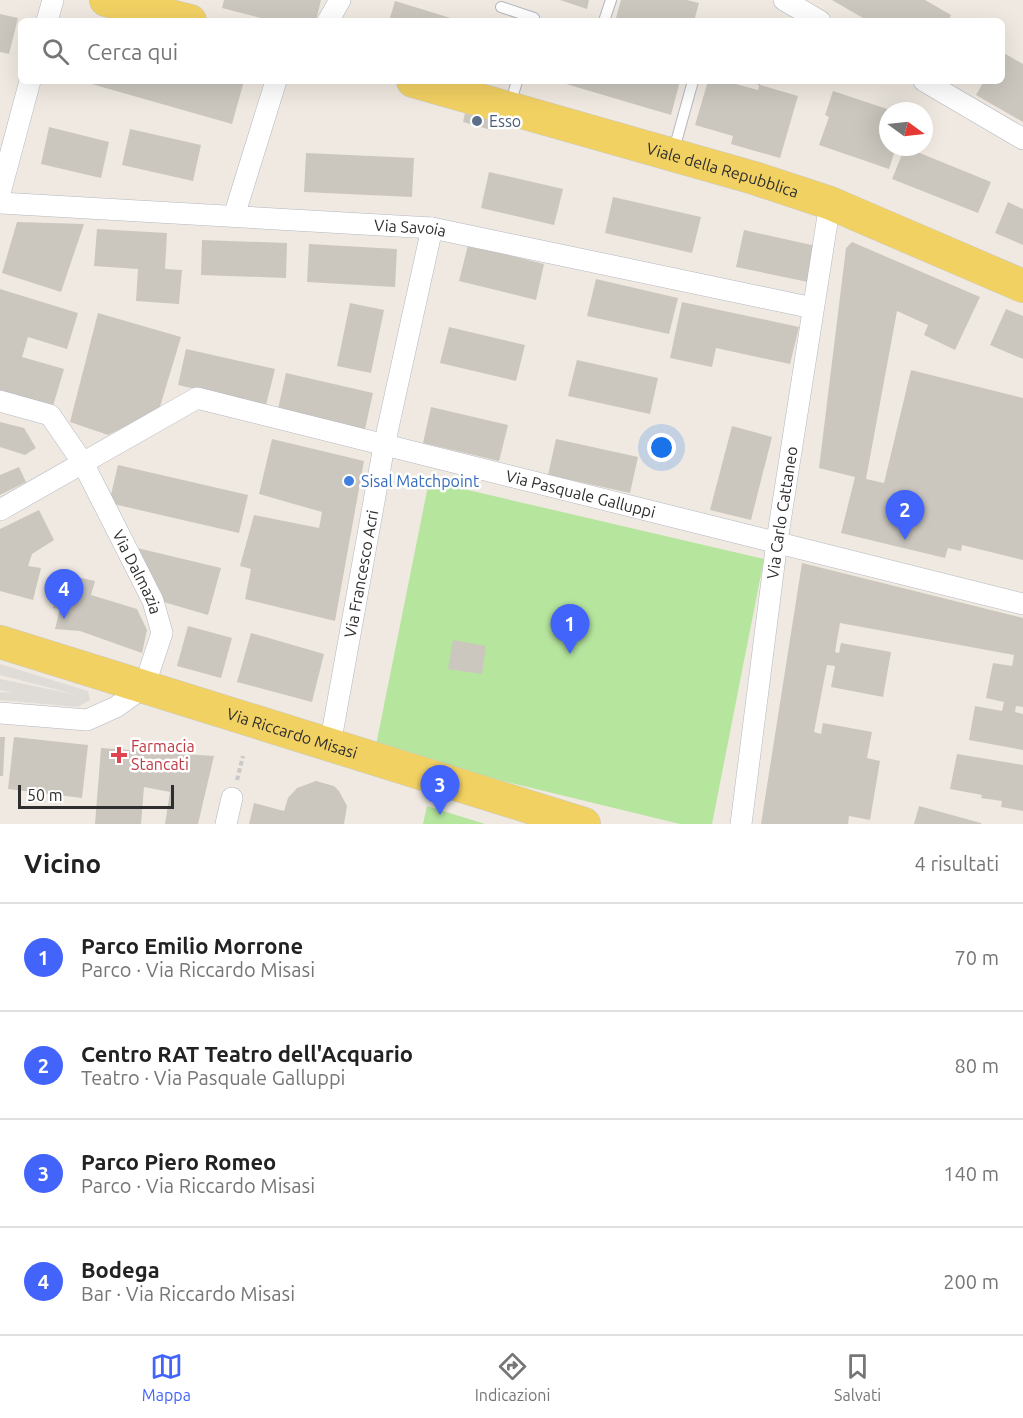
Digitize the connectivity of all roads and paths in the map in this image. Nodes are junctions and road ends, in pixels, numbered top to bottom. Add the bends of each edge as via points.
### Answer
1 (53, 0) edge
2 (106, 0) edge
3 (340, 0) edge
4 (611, 0) edge
5 (784, 0) edge
6 (501, 7) dead end
7 (48, 18) edge
8 (178, 18) edge
9 (330, 18) edge
10 (532, 18) edge
11 (605, 18) edge
12 (815, 18) edge
13 (29, 84) edge
14 (275, 84) edge
15 (434, 84) edge
16 (692, 84) edge
17 (929, 84) edge
18 (513, 95) edge
19 (1023, 139) edge
20 (672, 155) junction
21 (0, 193) edge
22 (0, 203) edge
23 (830, 203) junction
24 (234, 216) junction
25 (432, 228) junction
26 (1023, 286) edge
27 (813, 308) junction
28 (0, 401) edge
29 (384, 446) junction
30 (83, 464) junction
31 (0, 510) edge
32 (777, 540) junction
33 (1023, 603) edge
34 (0, 642) edge
35 (144, 687) junction
36 (0, 713) edge
37 (330, 745) junction
38 (232, 798) dead end
39 (226, 824) edge
40 (584, 824) edge
41 (741, 824) edge

1 - 7 street
2 - 8 main road
3 - 9 street
4 - 11 lane
5 - 12 street
6 - 10 lane
13 - 21 street
14 - 24 street
15 - 18 main road, Viale della Repubblica
16 - 20 lane
17 - 19 street
18 - 20 main road, Viale della Repubblica
20 - 23 main road, Viale della Repubblica
22 - 24 street, Via Savoia
23 - 26 main road, Viale della Repubblica
23 - 27 street, Via Carlo Cattaneo
24 - 25 street, Via Savoia
25 - 27 street, Via Savoia
25 - 29 street, Via Francesco Acri
27 - 32 street, Via Carlo Cattaneo
28 - 30 street, Via Dalmazia via 50,415
29 - 30 street, Via Pasquale Galluppi via 196,399
29 - 32 street, Via Pasquale Galluppi
29 - 37 street, Via Francesco Acri
30 - 31 street, Via Pasquale Galluppi
30 - 35 street, Via Dalmazia via 156,611 162,633
32 - 33 street, Via Pasquale Galluppi
32 - 41 street, Via Carlo Cattaneo
34 - 35 main road, Via Riccardo Misasi
35 - 36 street via 116,707 87,720
35 - 37 main road, Via Riccardo Misasi
37 - 40 main road, Via Riccardo Misasi
38 - 39 street

